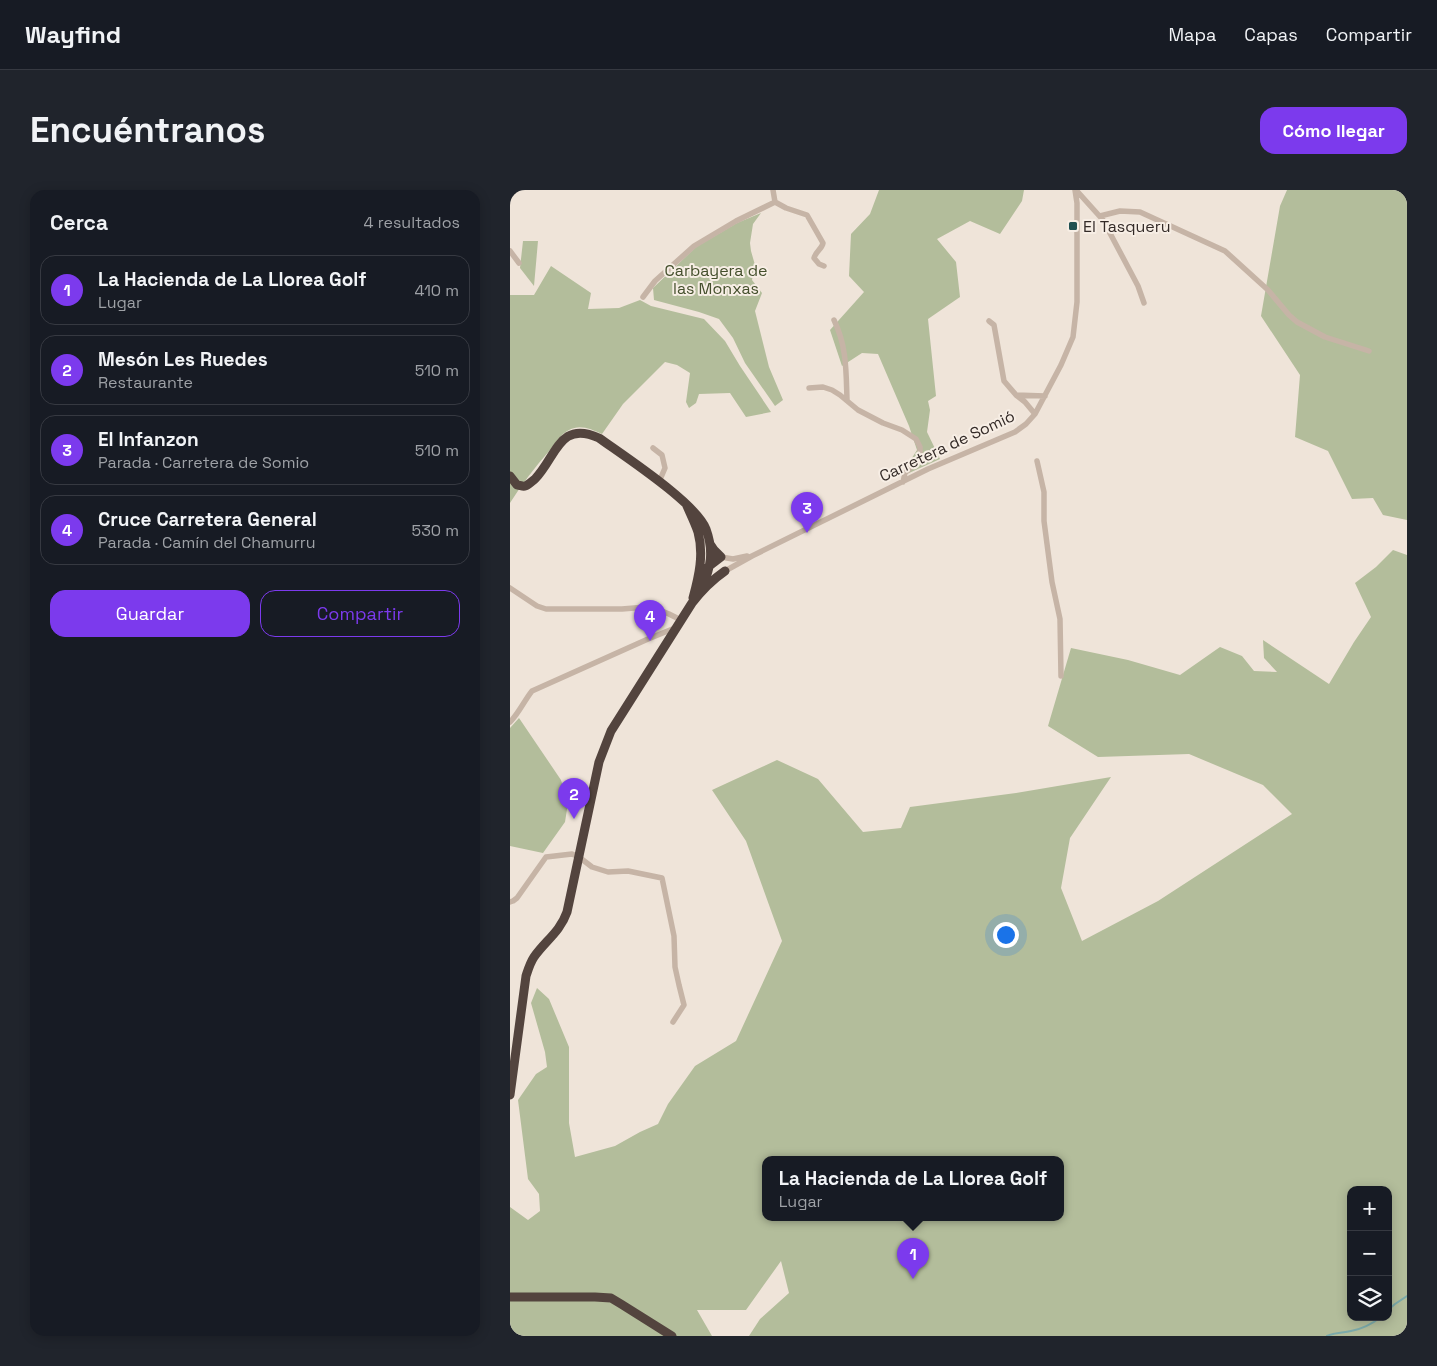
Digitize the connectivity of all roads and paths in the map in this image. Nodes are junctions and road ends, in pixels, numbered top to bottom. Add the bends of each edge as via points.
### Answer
1 (773, 190) edge
2 (1076, 190) edge
3 (775, 202) junction
4 (1100, 216) junction
5 (510, 251) edge
6 (519, 263) dead end
7 (824, 266) dead end
8 (643, 297) dead end
9 (1144, 303) dead end
10 (834, 320) dead end
11 (989, 321) dead end
12 (1369, 351) dead end
13 (809, 388) dead end
14 (1016, 395) junction
15 (1045, 396) junction
16 (847, 400) junction
17 (1035, 414) junction
18 (653, 448) dead end
19 (1038, 461) dead end
20 (510, 476) edge
21 (658, 482) junction
22 (903, 482) junction
23 (687, 505) junction
24 (698, 532) junction
25 (710, 543) junction
26 (752, 556) junction
27 (721, 557) junction
28 (710, 564) junction
29 (725, 571) junction
30 (699, 576) junction
31 (510, 588) edge
32 (701, 590) junction
33 (692, 603) junction
34 (681, 620) junction
35 (675, 628) junction
36 (1061, 676) dead end
37 (510, 722) edge
38 (579, 857) junction
39 (510, 902) edge
40 (673, 1022) dead end
41 (510, 1095) edge
42 (510, 1298) edge
43 (672, 1336) edge

1 - 3 street
2 - 4 street
2 - 15 street, Carretera de Somió via 1077,302 1073,338
3 - 7 street via 807,215 823,243 814,258
3 - 8 street via 694,246
4 - 9 street
4 - 12 street via 1120,211 1140,212 1225,251 1268,290 1293,319 1325,338
5 - 6 street
10 - 16 street via 846,353
11 - 14 street via 994,325 1004,381
13 - 16 street via 823,387
14 - 15 street
14 - 17 street
15 - 17 street, Carretera de Somió
16 - 22 street via 858,410 916,439 920,458 905,473
17 - 22 street, Carretera de Somió via 1015,432
18 - 21 street via 662,455 665,468
19 - 36 street via 1052,582 1060,619
20 - 21 highway via 517,485 525,486 532,482 565,437 582,432 599,438
21 - 23 highway
22 - 26 street, Carretera de Somió
23 - 24 highway
23 - 25 highway via 701,520
24 - 28 highway
24 - 30 highway
25 - 27 highway
25 - 28 highway
26 - 27 street
26 - 29 street, Carretera de Somió
27 - 28 highway
28 - 29 highway
28 - 30 highway
28 - 32 highway
29 - 32 highway
30 - 33 highway
31 - 34 street via 546,609 646,607
32 - 33 highway
33 - 34 highway
34 - 35 highway
35 - 37 street via 532,691
35 - 38 highway via 605,745
38 - 39 street via 572,854 546,857 517,898
38 - 40 street via 592,867 608,872 628,871 662,878 684,1005
38 - 41 highway via 564,920 534,956 526,976
42 - 43 highway via 611,1298

